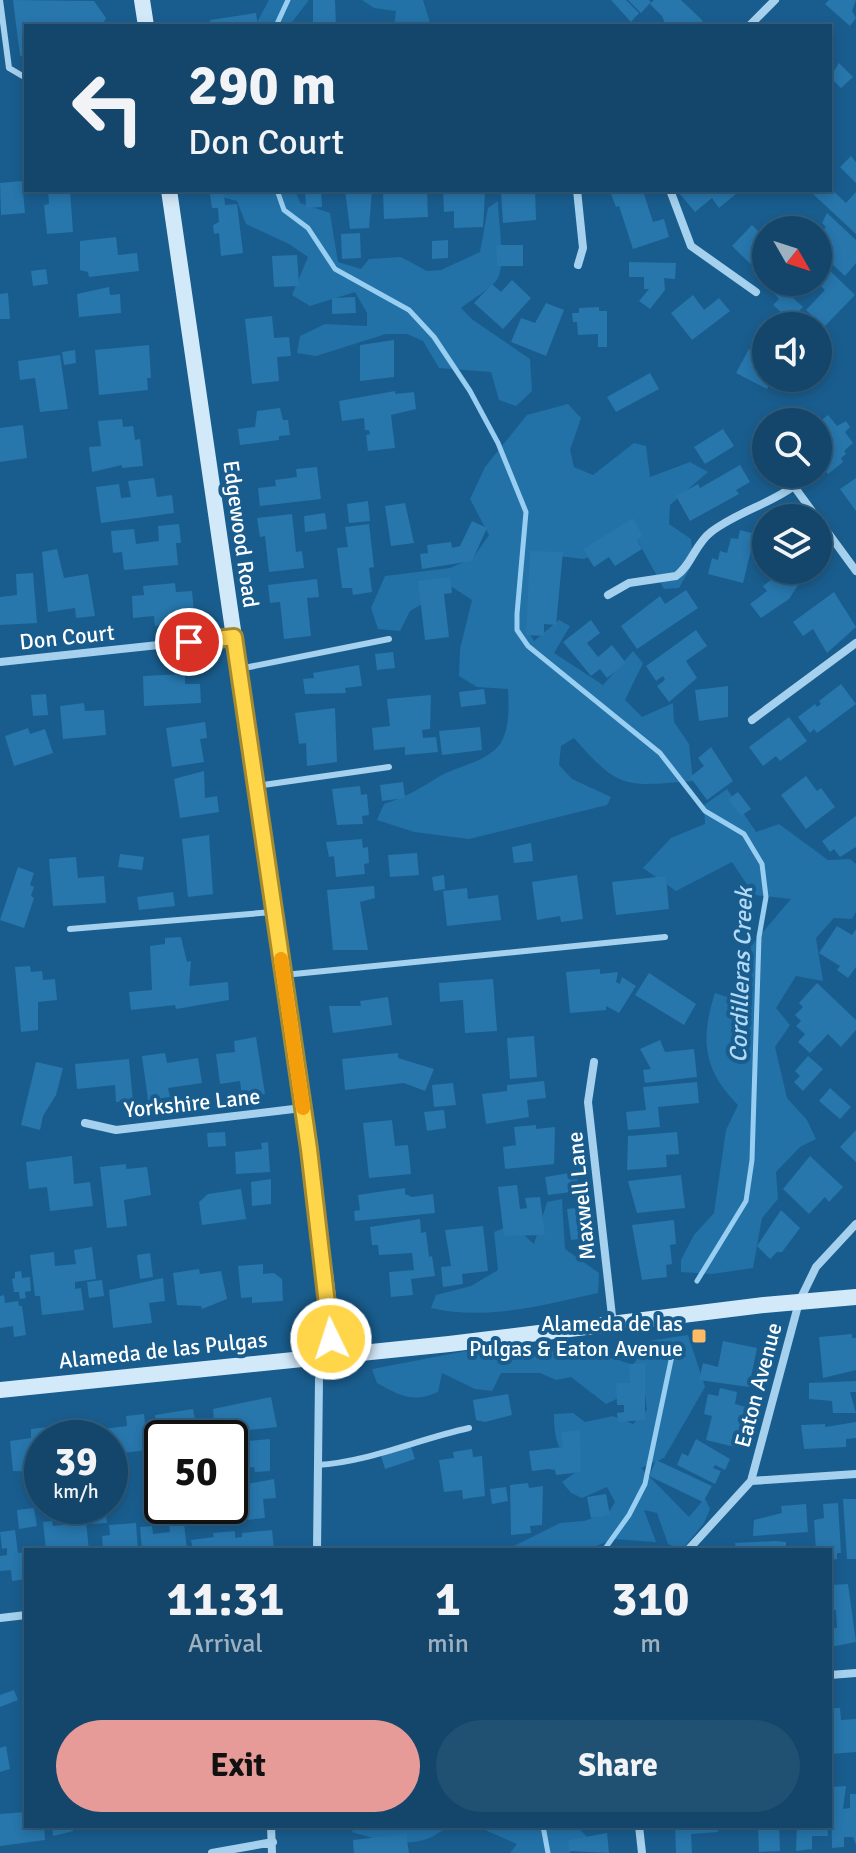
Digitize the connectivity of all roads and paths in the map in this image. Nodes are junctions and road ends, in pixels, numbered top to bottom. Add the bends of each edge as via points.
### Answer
1 (0, 0) edge
2 (142, 0) edge
3 (774, 0) edge
4 (146, 24) edge
5 (751, 24) edge
6 (24, 77) edge
7 (169, 192) edge
8 (577, 192) edge
9 (671, 192) edge
10 (578, 265) dead end
11 (752, 289) edge
12 (791, 488) edge
13 (832, 538) edge
14 (856, 571) edge
15 (608, 595) dead end
16 (234, 637) junction
17 (389, 639) dead end
18 (856, 643) edge
19 (0, 662) edge
20 (239, 669) junction
21 (752, 720) dead end
22 (389, 767) dead end
23 (256, 786) junction
24 (274, 912) junction
25 (70, 929) dead end
26 (665, 937) dead end
27 (284, 975) junction
28 (594, 1062) dead end
29 (303, 1108) junction
30 (85, 1123) dead end
31 (856, 1224) edge
32 (856, 1297) edge
33 (799, 1302) junction
34 (613, 1326) junction
35 (326, 1354) junction
36 (0, 1390) edge
37 (469, 1428) dead end
38 (317, 1465) junction
39 (856, 1474) edge
40 (751, 1481) junction
41 (317, 1548) edge
42 (690, 1548) edge
43 (24, 1615) edge
44 (0, 1618) edge
45 (856, 1673) edge
46 (832, 1675) edge
47 (271, 1828) edge
48 (639, 1828) edge
49 (273, 1842) junction
50 (212, 1853) edge
51 (272, 1853) edge
52 (642, 1853) edge

1 - 6 lane via 9,68
2 - 4 main road
3 - 5 street
7 - 16 main road, Edgewood Road
8 - 10 street via 583,248
9 - 11 street via 691,246
12 - 15 street via 707,534 676,576 629,583
13 - 14 street
16 - 19 street, Don Court
16 - 20 main road, Edgewood Road
17 - 20 lane
18 - 21 street
20 - 23 main road, Edgewood Road
22 - 23 lane
23 - 24 main road, Edgewood Road
24 - 25 lane
24 - 27 main road, Edgewood Road
26 - 27 lane
27 - 29 main road, Edgewood Road
28 - 34 street, Maxwell Lane via 588,1102
29 - 30 street, Yorkshire Lane via 116,1130
29 - 35 main road, Edgewood Road via 332,1328
31 - 33 street, Eaton Avenue via 816,1267
32 - 33 main road, Alameda de las Pulgas
33 - 34 main road, Alameda de las Pulgas
33 - 40 street, Eaton Avenue
34 - 35 main road, Alameda de las Pulgas
35 - 36 main road, Alameda de las Pulgas
35 - 38 street, Edgewood Road via 319,1379
37 - 38 lane via 347,1463
38 - 41 street, Edgewood Road
39 - 40 street
40 - 42 street, Eaton Avenue
43 - 44 street
45 - 46 street
47 - 49 street
48 - 52 street
49 - 50 street
49 - 51 street

